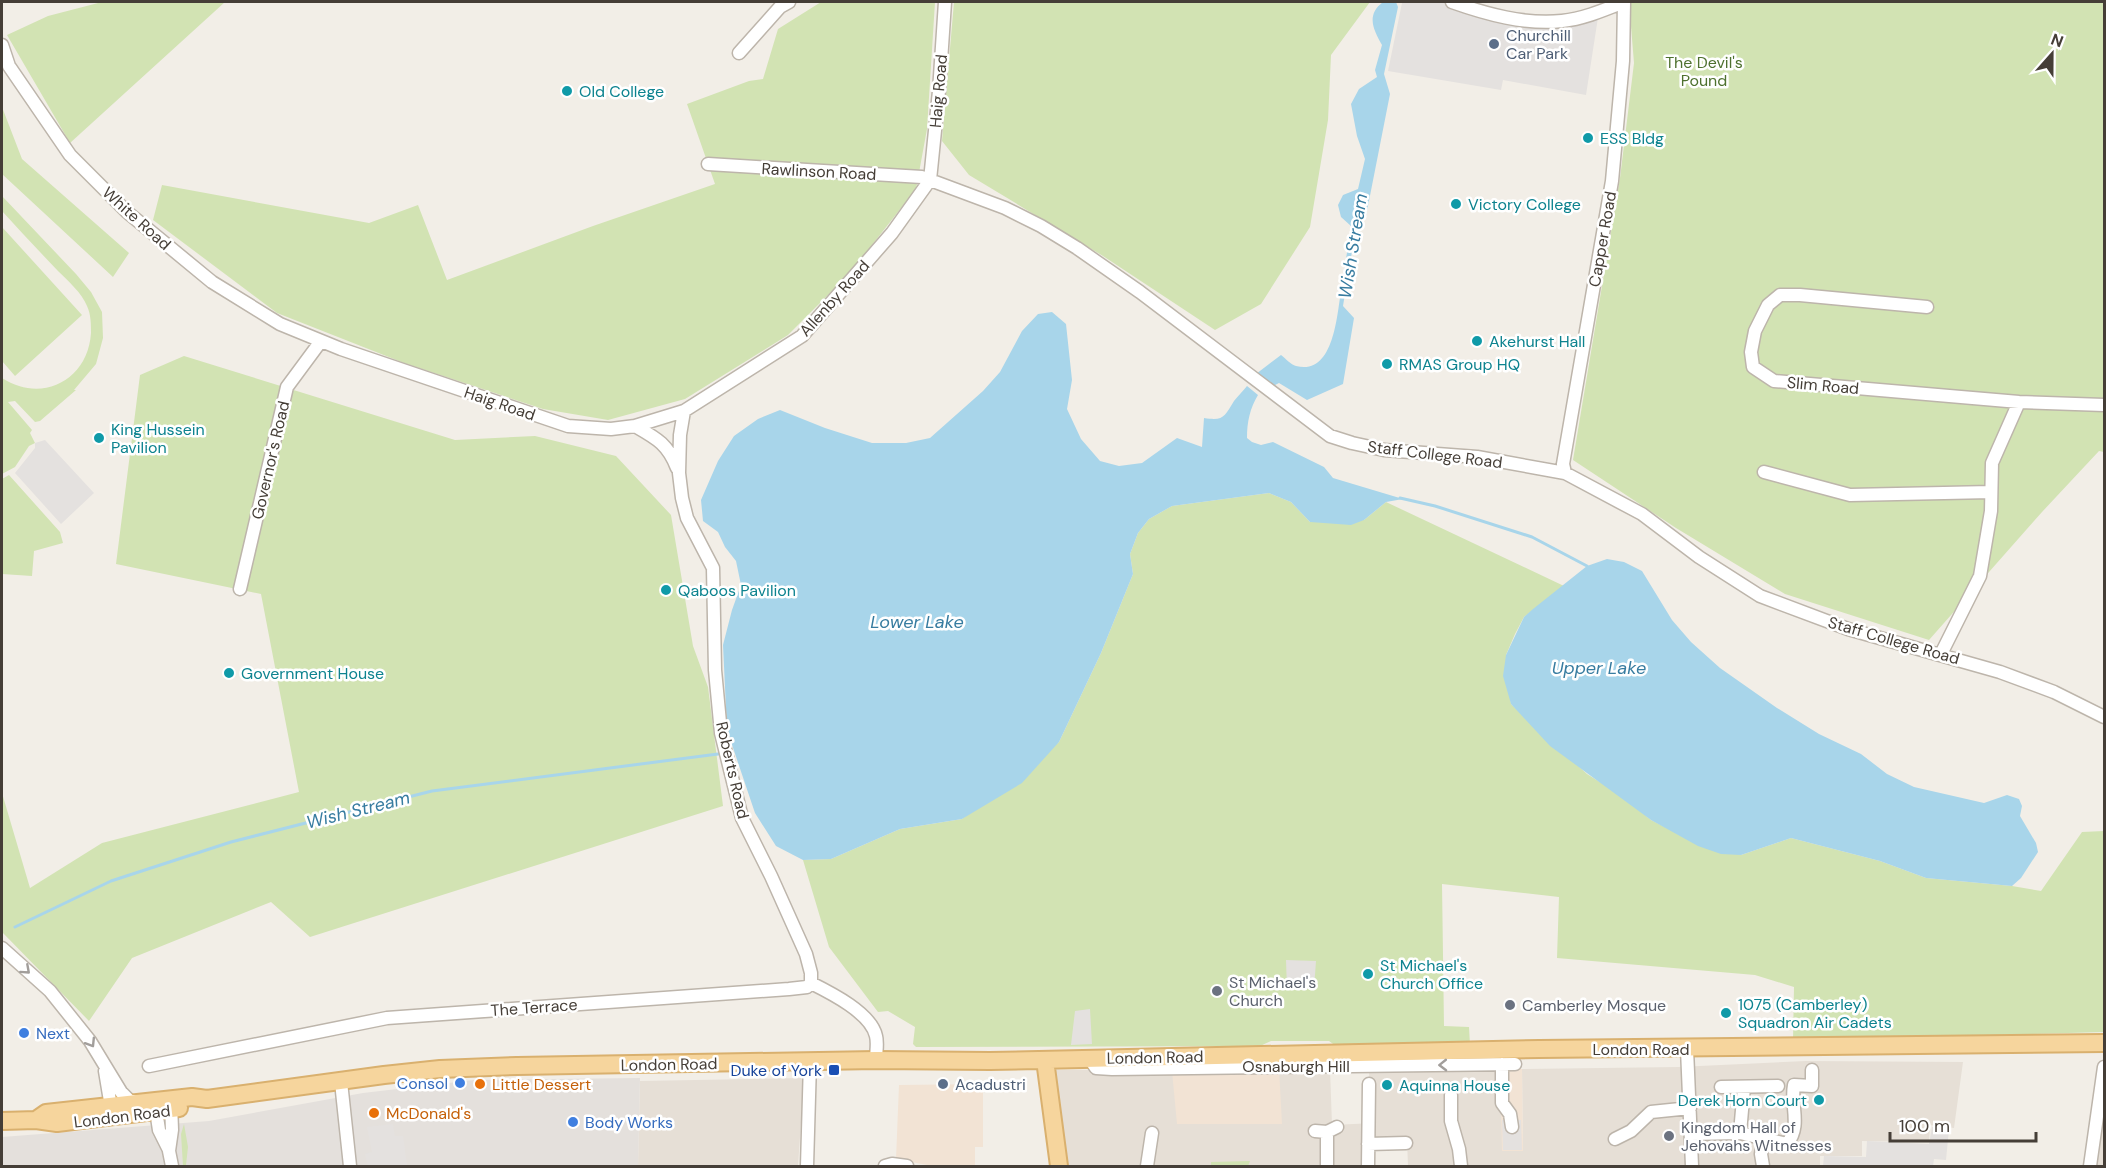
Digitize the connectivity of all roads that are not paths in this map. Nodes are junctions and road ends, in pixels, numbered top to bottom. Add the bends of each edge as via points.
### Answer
1 (789, 2) edge
2 (945, 2) edge
3 (1452, 2) edge
4 (1624, 2) edge
5 (2, 45) edge
6 (739, 53) dead end
7 (708, 164) dead end
8 (930, 180) junction
9 (1928, 307) dead end
10 (321, 341) junction
11 (2019, 402) junction
12 (2104, 405) edge
13 (684, 411) junction
14 (635, 426) junction
15 (1764, 472) dead end
16 (680, 473) junction
17 (1565, 474) junction
18 (1991, 492) junction
19 (240, 589) dead end
20 (1941, 654) junction
21 (2104, 717) edge
22 (2, 948) edge
23 (811, 983) junction
24 (2104, 1043) edge
25 (1687, 1049) junction
26 (1045, 1059) junction
27 (876, 1060) junction
28 (1508, 1060) junction
29 (810, 1062) junction
30 (104, 1064) junction
31 (149, 1066) dead end
32 (2104, 1067) edge
33 (1812, 1070) dead end
34 (341, 1082) junction
35 (1369, 1084) dead end
36 (1778, 1086) dead end
37 (1721, 1087) dead end
38 (1744, 1087) junction
39 (138, 1102) junction
40 (163, 1105) junction
41 (1437, 1108) dead end
42 (1690, 1108) junction
43 (111, 1112) junction
44 (2, 1121) edge
45 (1512, 1127) dead end
46 (1326, 1130) dead end
47 (1152, 1133) dead end
48 (1740, 1133) junction
49 (1691, 1134) junction
50 (1764, 1138) junction
51 (1615, 1139) dead end
52 (1406, 1143) dead end
53 (1368, 1144) junction
54 (172, 1167) edge
55 (350, 1167) edge
56 (807, 1167) edge
57 (885, 1167) edge
58 (907, 1167) edge
59 (1059, 1167) edge
60 (1147, 1167) edge
61 (1327, 1167) edge
62 (1368, 1167) edge
63 (1461, 1167) edge
64 (1692, 1167) edge
65 (1763, 1167) edge
66 (2090, 1167) edge

1 - 6 street
2 - 8 street, Haig Road
3 - 4 street via 1503,16 1550,21 1573,19
4 - 17 street, Capper Road via 1612,181 1563,464
5 - 10 street, White Road via 9,66 66,151 127,212 212,282 280,324
7 - 8 street, Rawlinson Road
8 - 13 street, Allenby Road via 892,233 802,336
8 - 17 street, Staff College Road via 1005,208 1077,248 1330,436 1384,450 1477,457
9 - 11 street, Slim Road via 1780,295 1768,305 1755,331 1750,352 1753,367 1774,381
10 - 14 street, Haig Road via 568,426
10 - 19 street, Governor's Road via 287,387
11 - 12 street, Slim Road
11 - 18 street via 1992,463
13 - 14 street, Haig Road
13 - 16 street
14 - 16 street via 659,440 672,454
15 - 18 street via 1850,495
16 - 23 street, Roberts Road via 687,518 713,568 722,733 742,818 806,954
17 - 20 street, Staff College Road via 1642,514 1760,596 1848,629
18 - 20 street via 1980,576
20 - 21 street, Staff College Road via 2054,692
22 -> 30 street via 50,991
23 - 27 street via 872,1024 877,1038
23 - 31 street, The Terrace via 789,989 387,1018
24 - 25 main road, London Road
25 - 28 main road, London Road
25 - 42 street
26 - 27 main road, London Road
26 - 28 main road, London Road
26 - 59 main road
27 - 29 main road, London Road
28 - 45 street via 1502,1103 1510,1114
29 - 34 main road, London Road via 486,1067
29 - 56 street
30 - 39 street via 121,1092
30 - 43 street
32 - 66 street
33 - 50 street via 1812,1086 1794,1085 1793,1137 1787,1144
34 - 40 main road, London Road via 207,1099 196,1106
34 - 55 street
35 - 53 street
36 - 38 street
37 - 38 street
38 - 48 street
39 - 40 main road, London Road
39 - 43 main road, London Road
40 - 43 main road, London Road
40 - 54 street via 159,1130 170,1151
41 - 63 street via 1451,1101
42 - 49 street
42 - 51 street via 1651,1112 1631,1131
43 - 44 main road, London Road via 57,1123
46 - 61 street
47 - 60 street
48 - 49 street
48 - 50 street
49 - 64 street
50 - 65 street
52 - 53 street
53 - 62 street
57 - 58 street

